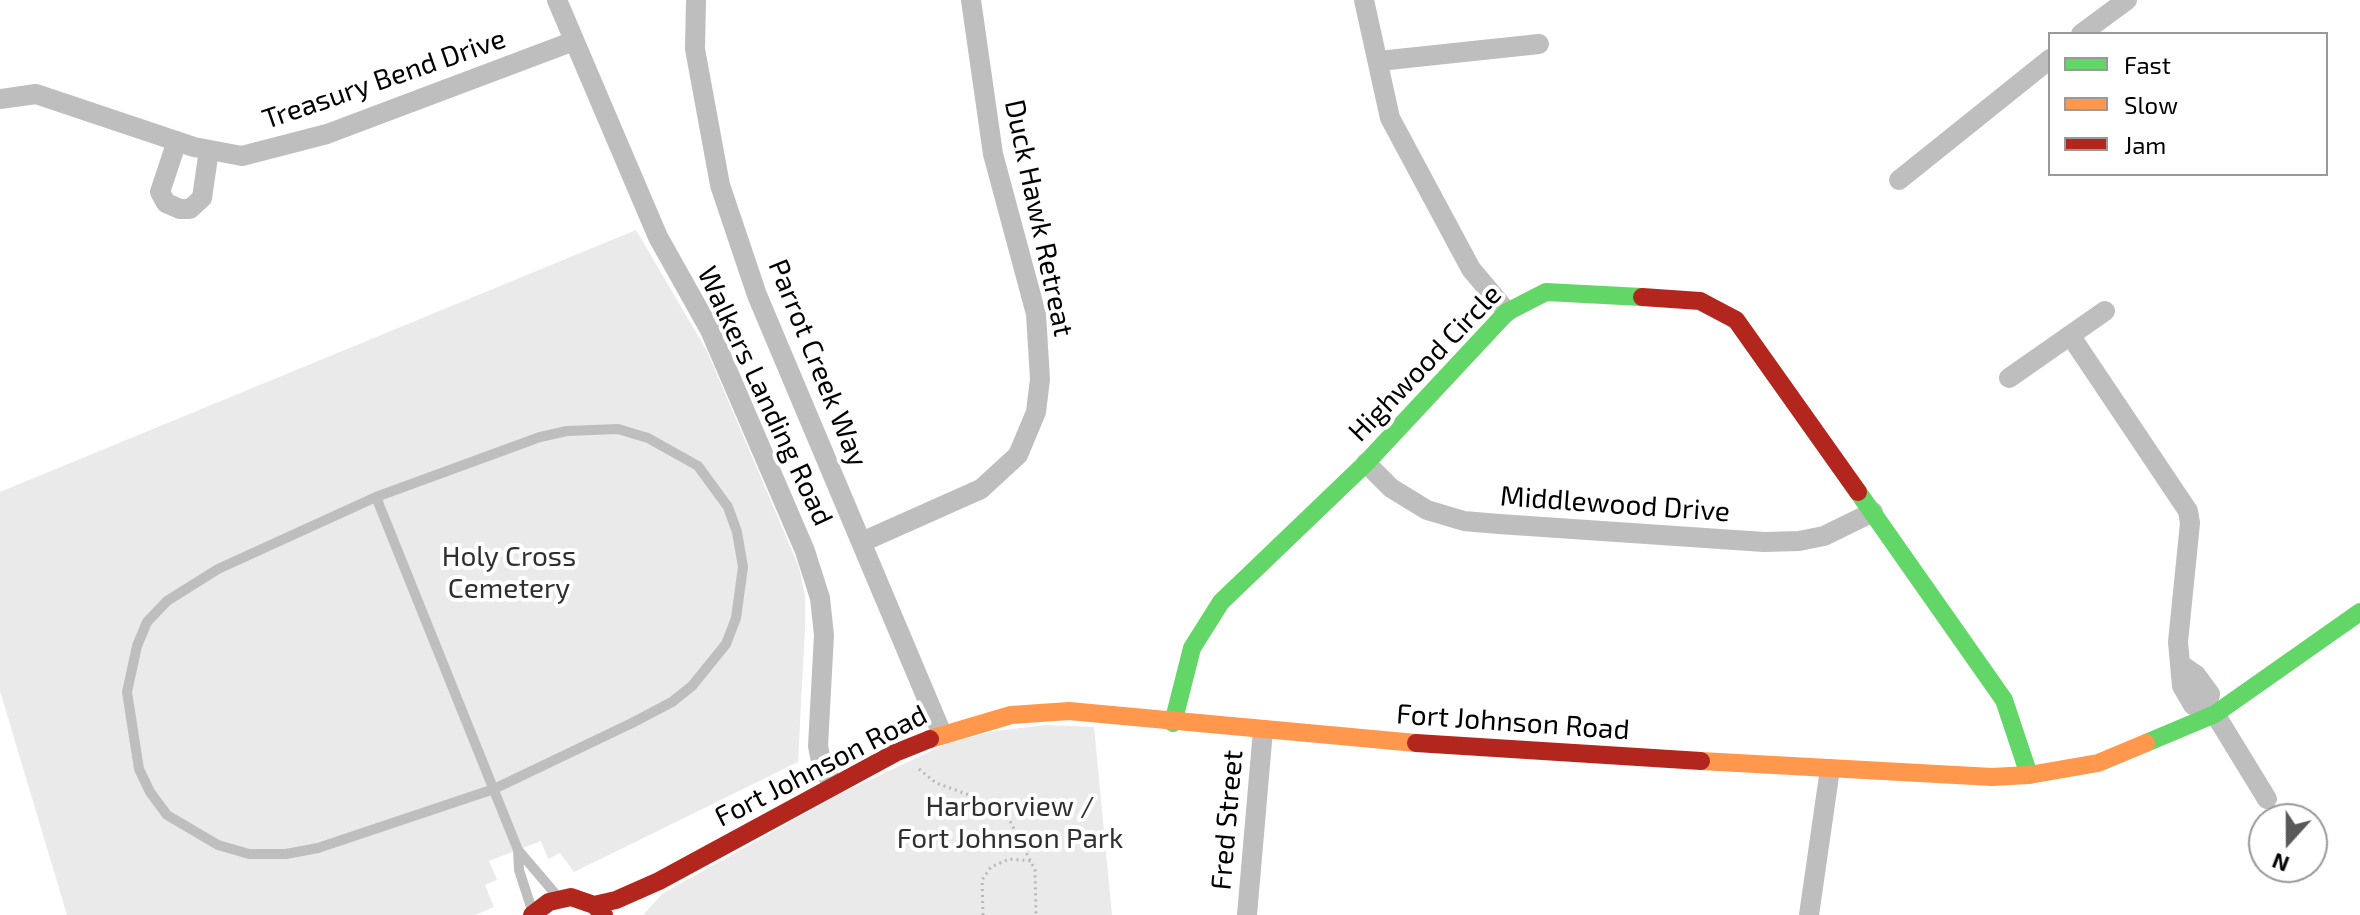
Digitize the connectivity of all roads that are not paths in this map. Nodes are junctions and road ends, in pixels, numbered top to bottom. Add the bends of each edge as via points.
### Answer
1 (557, 0) edge
2 (696, 0) edge
3 (971, 0) edge
4 (1364, 0) edge
5 (2127, 0) edge
6 (2097, 8) edge
7 (2082, 32) edge
8 (574, 41) junction
9 (1539, 44) dead end
10 (1379, 61) junction
11 (2048, 61) edge
12 (0, 99) edge
13 (177, 141) junction
14 (209, 150) junction
15 (1899, 180) dead end
16 (2105, 311) dead end
17 (1507, 312) junction
18 (2070, 335) junction
19 (2009, 378) dead end
20 (1366, 463) junction
21 (376, 497) junction
22 (1873, 512) junction
23 (862, 542) junction
24 (2360, 612) edge
25 (2211, 710) junction
26 (1173, 723) junction
27 (1263, 730) junction
28 (942, 734) junction
29 (1830, 769) junction
30 (2029, 775) junction
31 (833, 785) junction
32 (494, 789) junction
33 (2267, 799) dead end
34 (518, 850) junction
35 (659, 881) junction
36 (559, 898) junction
37 (599, 910) edge
38 (532, 915) edge
39 (627, 915) edge
40 (1247, 915) edge
41 (1809, 915) edge

1 - 8 street, Walkers Landing Road
2 - 23 street, Parrot Creek Way via 697,65 720,185 757,295
3 - 23 street, Duck Hawk Retreat via 993,154 1036,314 1036,412 1018,455 981,489
4 - 10 street
5 - 6 street
6 - 7 street
8 - 14 street, Treasury Bend Drive via 327,134 242,156
8 - 31 street, Walkers Landing Road via 658,237 710,330 805,551 820,598 824,635 818,746
9 - 10 street
10 - 17 street via 1390,118 1471,269
11 - 15 street
12 - 13 street, Treasury Bend Drive via 36,94
13 - 14 street, Treasury Bend Drive
13 - 14 street via 160,192 166,203 180,209 190,209 202,198
16 - 18 street
17 - 20 main road, Highwood Circle
17 - 22 main road, Highwood Circle via 1546,292 1569,291 1700,301 1721,310 1764,355
18 - 19 street
18 - 25 street via 2188,511 2178,642 2183,666 2210,694
20 - 22 street, Middlewood Drive via 1391,488 1427,510 1464,521 1764,542 1824,536
20 - 26 main road, Highwood Circle via 1210,616 1192,648
21 - 32 lane
21 - 32 lane via 540,437 618,429 648,438 698,466 728,507 739,544 743,592 726,644 711,667 672,702
21 - 32 lane via 218,569 177,593 147,622 127,692 139,769 167,815 218,845 249,854 318,848
22 - 30 main road, Highwood Circle via 2004,700
23 - 28 street, Parrot Creek Way
24 - 25 main road, Fort Johnson Road
25 - 30 main road, Fort Johnson Road via 2098,763
25 - 33 street
26 - 27 main road, Fort Johnson Road
26 - 28 main road, Fort Johnson Road via 1039,711
27 - 29 main road, Fort Johnson Road
27 - 40 street, Fred Street
28 - 31 main road, Fort Johnson Road
29 - 30 main road, Fort Johnson Road
29 - 41 street
31 - 35 main road, Fort Johnson Road
32 - 34 lane
34 - 36 lane
34 - 38 lane
35 - 37 main road, Fort Johnson Road
35 - 39 main road, Fort Johnson Road
36 - 37 main road via 571,897
36 - 38 main road

